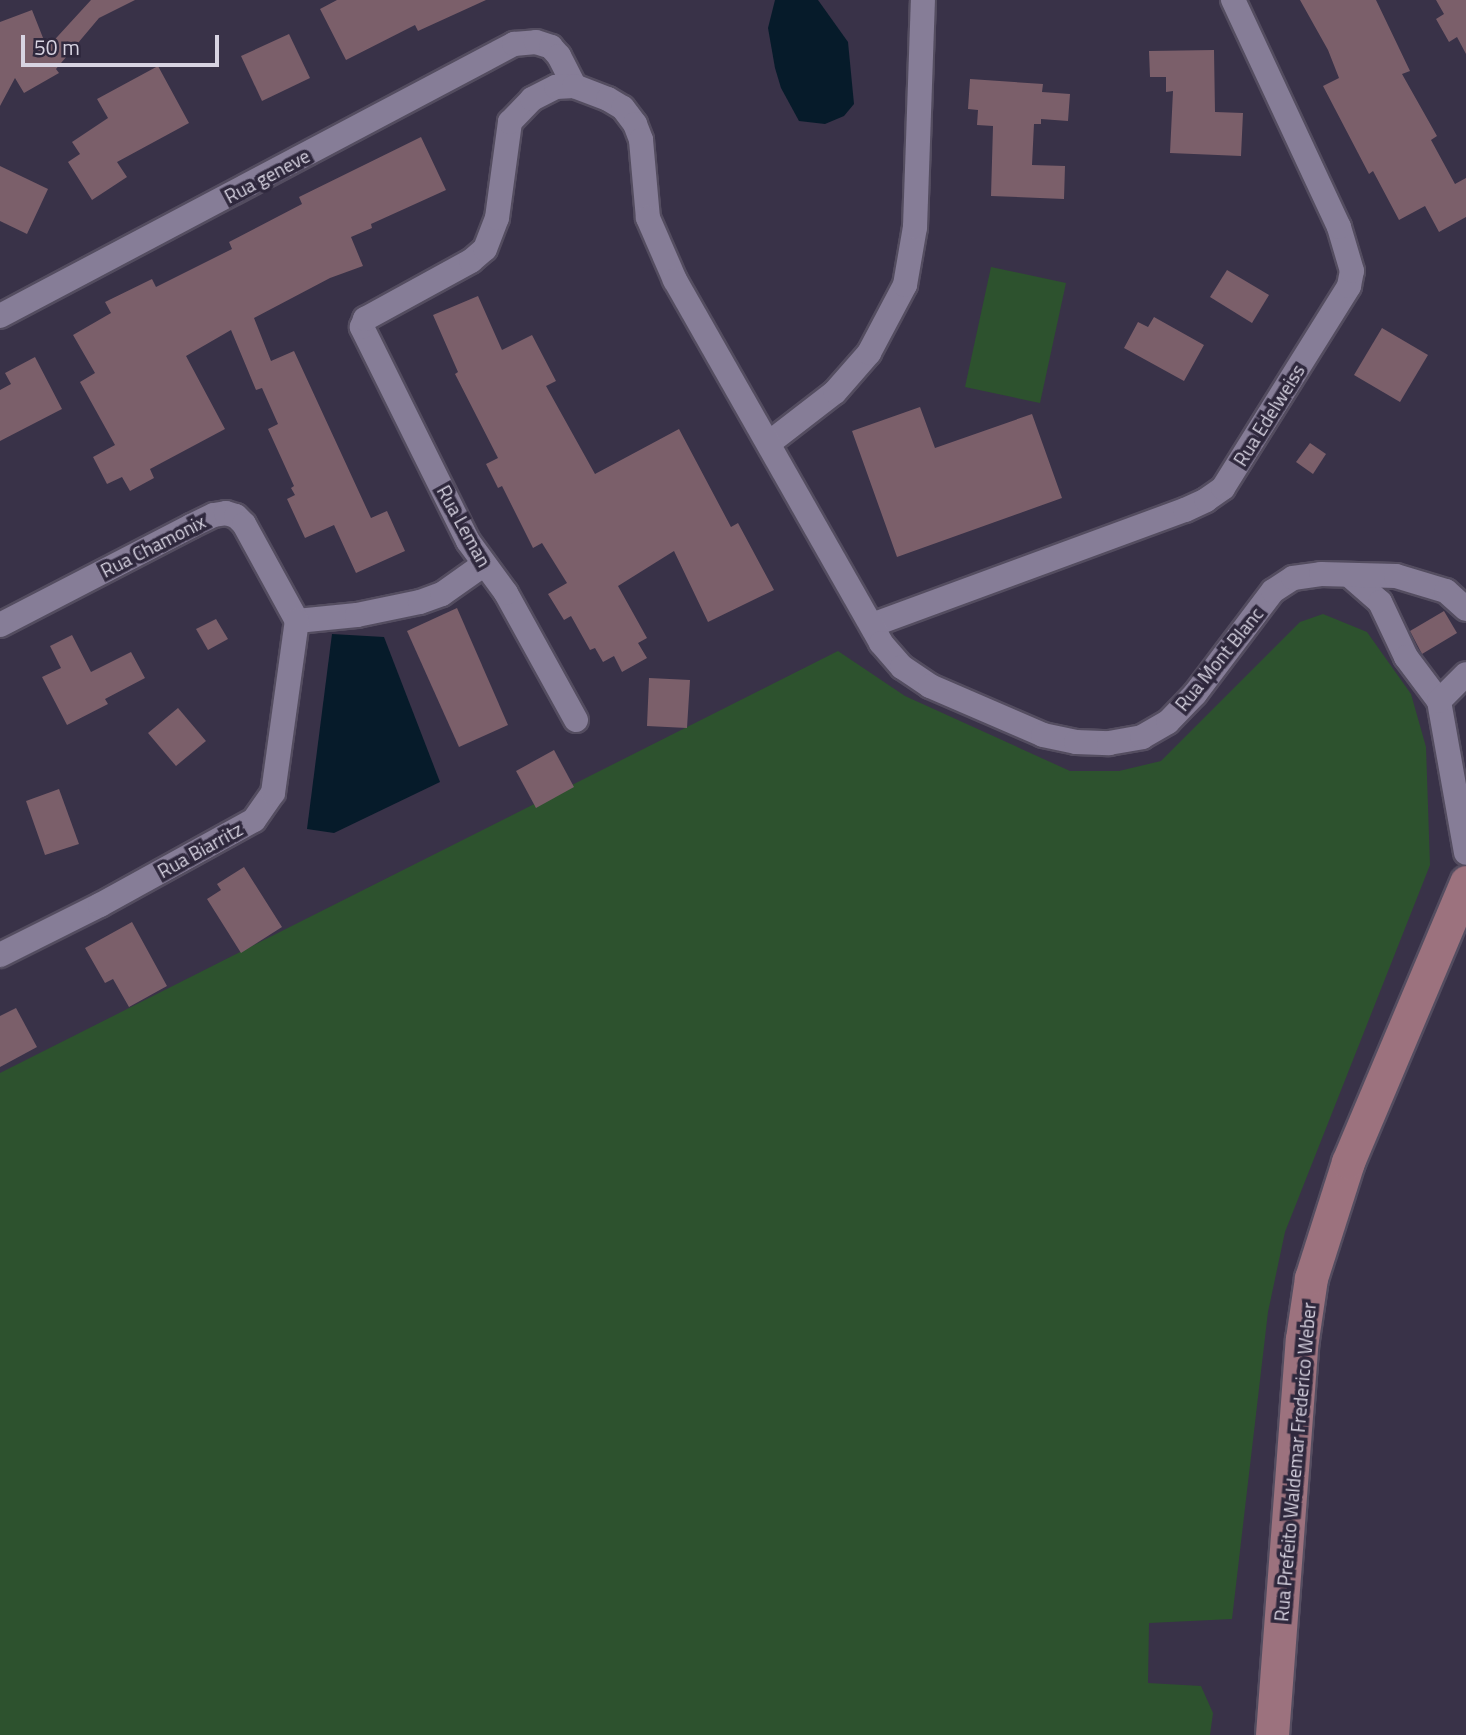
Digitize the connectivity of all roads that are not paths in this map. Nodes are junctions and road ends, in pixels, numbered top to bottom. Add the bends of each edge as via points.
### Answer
1 (923, 0) edge
2 (1233, 0) edge
3 (574, 86) junction
4 (0, 316) edge
5 (769, 443) junction
6 (483, 565) junction
7 (1349, 575) junction
8 (1466, 609) edge
9 (297, 621) junction
10 (0, 625) edge
11 (872, 625) junction
12 (1466, 674) edge
13 (1439, 701) junction
14 (576, 720) dead end
15 (1466, 853) edge
16 (1466, 882) edge
17 (0, 955) edge
18 (1272, 1735) edge

1 - 5 street via 915,227 905,285 869,353 844,382
2 - 11 street, Rua Edelweiss via 1339,228 1352,271 1349,286 1223,488 1206,500
3 - 4 street, Rua geneve via 551,47 536,42 514,44
3 - 5 street, Rua Mont Blanc via 623,108 635,124 641,140 648,218 659,245
3 - 6 street, Rua Leman via 544,92 510,122 497,218 485,248 471,261 365,319 362,327
5 - 11 street, Rua Mont Blanc
6 - 9 street via 442,594 420,602
6 - 14 street, Rua Leman via 506,593
7 - 8 street, Rua Mont Blanc via 1396,576 1446,591
7 - 11 street, Rua Mont Blanc via 1293,578 1273,591 1195,694 1168,722 1142,737 1109,743 1043,735 930,686 902,667
7 - 13 street via 1380,602 1406,657
9 - 10 street, Rua Chamonix via 244,524 226,513 202,520
9 - 17 street, Rua Biarritz via 273,793 254,820
12 - 13 street
13 - 15 street
16 - 18 main road, Rua Prefeito Waldemar Frederico Weber via 1348,1162 1311,1278 1302,1339

